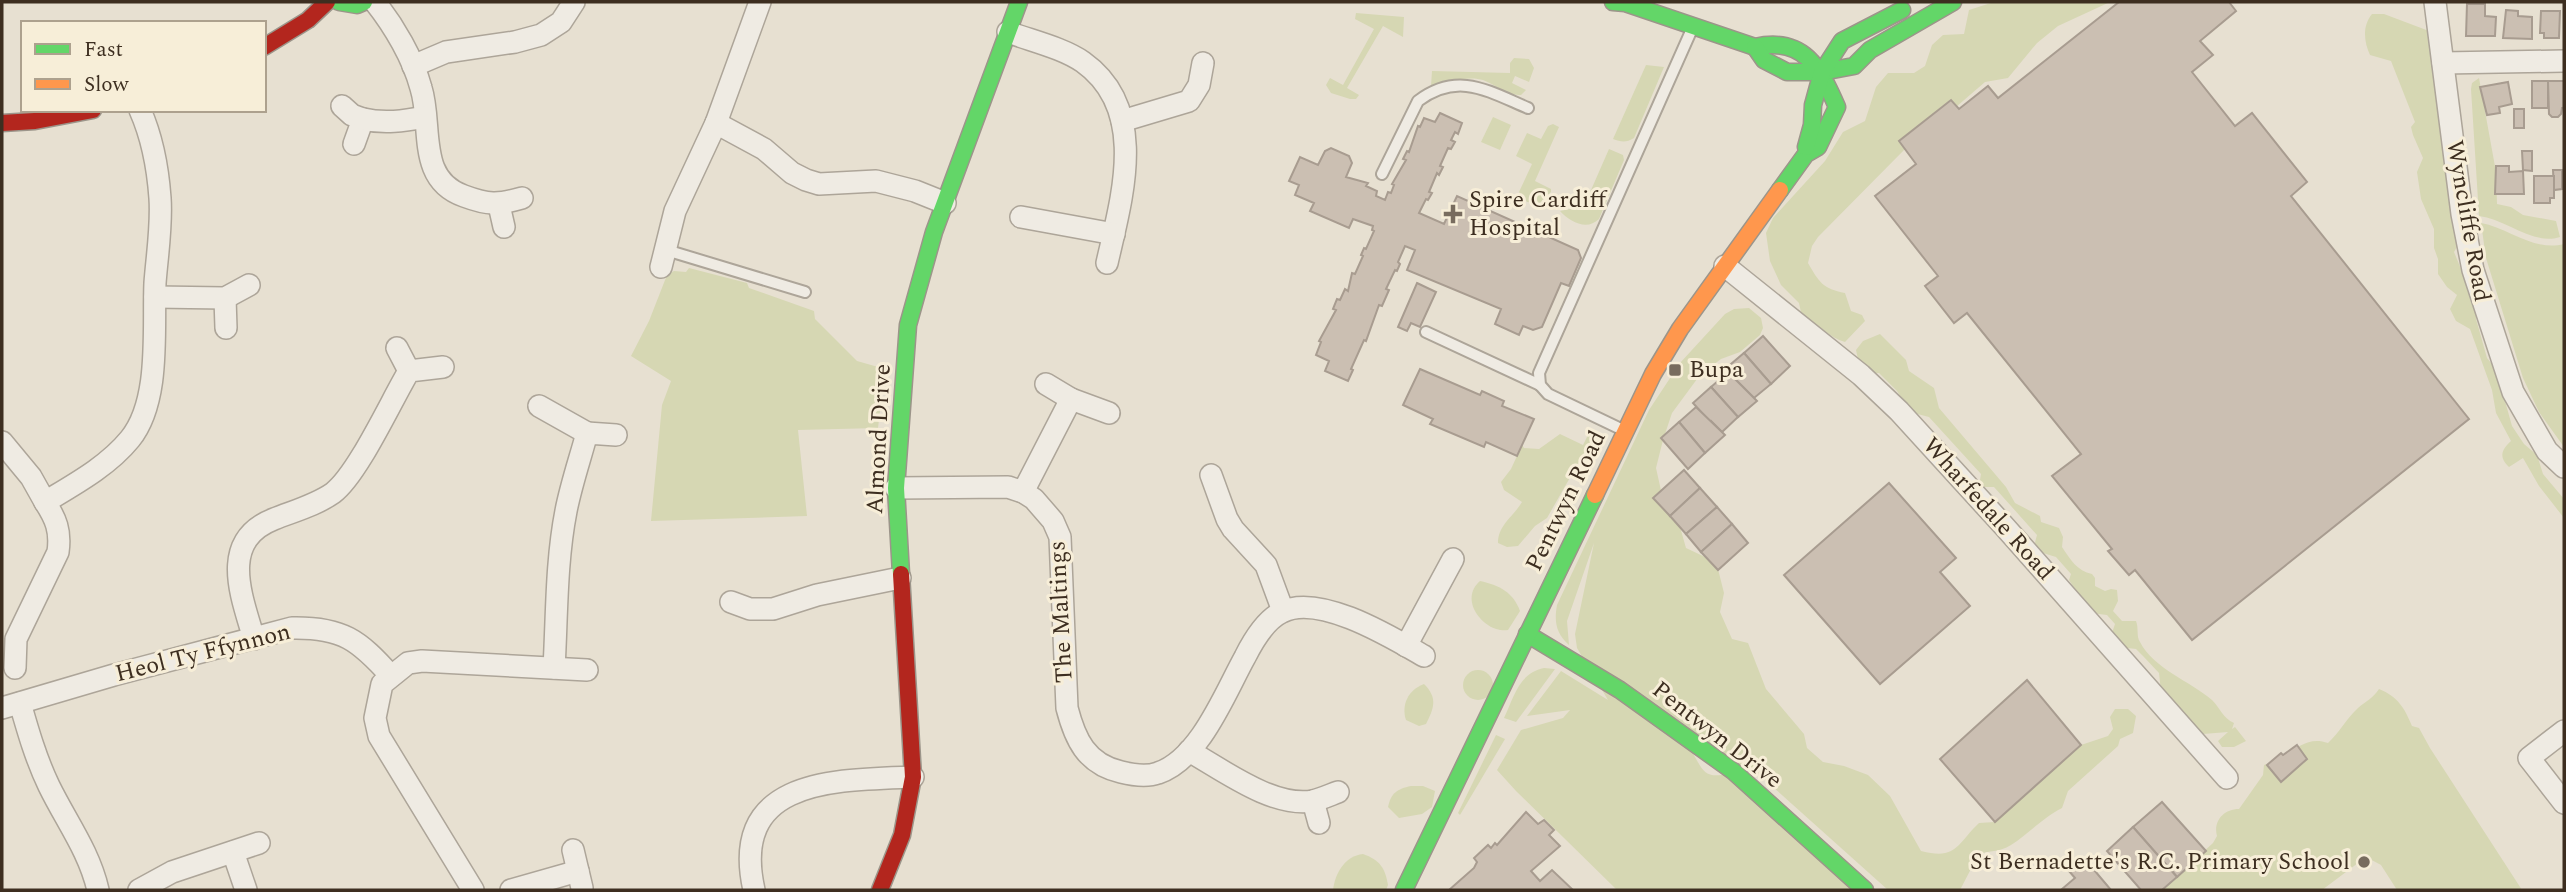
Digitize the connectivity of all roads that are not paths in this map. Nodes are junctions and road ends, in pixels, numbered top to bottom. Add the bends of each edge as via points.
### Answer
1 (327, 2) edge
2 (339, 2) edge
3 (364, 2) edge
4 (375, 2) edge
5 (574, 2) edge
6 (760, 2) edge
7 (1018, 2) edge
8 (1613, 2) edge
9 (1916, 2) edge
10 (1953, 2) edge
11 (2435, 2) edge
12 (1693, 26) junction
13 (1009, 32) junction
14 (266, 46) edge
15 (1755, 47) junction
16 (2564, 61) edge
17 (1203, 63) dead end
18 (2443, 63) junction
19 (413, 66) junction
20 (1822, 72) junction
21 (342, 106) dead end
22 (1528, 108) dead end
23 (82, 112) edge
24 (141, 112) edge
25 (425, 117) junction
26 (363, 119) junction
27 (1122, 121) junction
28 (2, 123) edge
29 (716, 123) junction
30 (354, 144) dead end
31 (1806, 154) junction
32 (1382, 174) dead end
33 (522, 198) dead end
34 (945, 203) junction
35 (499, 205) junction
36 (1021, 217) dead end
37 (504, 227) dead end
38 (1114, 234) junction
39 (664, 259) joint
40 (1107, 262) dead end
41 (1726, 266) junction
42 (249, 285) dead end
43 (805, 292) dead end
44 (155, 297) junction
45 (225, 298) junction
46 (226, 328) dead end
47 (1426, 332) dead end
48 (397, 348) dead end
49 (443, 367) dead end
50 (409, 371) junction
51 (1046, 384) dead end
52 (1540, 385) junction
53 (1071, 399) junction
54 (540, 406) dead end
55 (1109, 413) dead end
56 (1626, 432) junction
57 (587, 433) junction
58 (616, 435) dead end
59 (2, 442) edge
60 (2562, 465) edge
61 (1211, 475) dead end
62 (896, 488) junction
63 (1023, 492) junction
64 (46, 502) junction
65 (1453, 559) dead end
66 (900, 578) junction
67 (731, 602) dead end
68 (1283, 611) junction
69 (1527, 634) junction
70 (9, 637) edge
71 (254, 639) junction
72 (15, 668) dead end
73 (554, 668) junction
74 (587, 670) dead end
75 (391, 676) junction
76 (11, 705) edge
77 (2564, 731) edge
78 (1189, 751) junction
79 (914, 777) junction
80 (2227, 778) dead end
81 (1338, 792) dead end
82 (1313, 801) junction
83 (2564, 803) edge
84 (1319, 823) dead end
85 (259, 843) dead end
86 (233, 852) junction
87 (578, 870) dead end
88 (98, 890) edge
89 (139, 890) edge
90 (246, 890) edge
91 (473, 890) edge
92 (511, 890) edge
93 (754, 890) edge
94 (880, 890) edge
95 (1404, 890) edge
96 (1865, 890) edge

1 - 14 street
2 - 3 street
4 - 19 street
5 - 19 street via 568,29 446,52
6 - 29 street
7 - 13 street, Almond Drive
8 - 12 street
9 - 20 street, Pentwyn Road via 1842,41
10 - 20 street via 1870,50 1854,66
11 - 18 street, Wyncliffe Road
12 - 15 street
12 - 52 lane via 1539,373
13 - 27 street via 1081,61 1108,85
13 - 34 street, Almond Drive
15 - 20 street via 1765,60 1787,72
15 - 20 street via 1772,43 1798,50
16 - 18 street
17 - 27 street via 1199,85 1189,101
18 - 60 street, Wyncliffe Road via 2462,214 2482,302 2513,392 2541,442
19 - 25 street
20 - 31 street, Pentwyn Road
20 - 31 street, Pentwyn Road via 1837,107 1818,147
21 - 26 street
22 - 32 lane via 1469,84 1427,94 1418,101
23 - 28 street
24 - 44 street via 160,200
25 - 26 street via 402,122
25 - 35 street via 429,157 437,178 455,193
26 - 30 street
27 - 38 street via 1125,180
29 - 34 street via 806,180 820,184 876,181
29 - 39 street via 675,211
31 - 41 street, Pentwyn Road
33 - 35 street
34 - 62 street, Almond Drive via 908,325
35 - 37 street
36 - 38 street
38 - 40 street
39 - 43 lane
41 - 56 street, Pentwyn Road via 1680,329
41 - 80 street, Wharfedale Road via 1899,411
42 - 45 street
44 - 45 street
44 - 64 street via 150,387 142,418 131,438 94,471
45 - 46 street
47 - 52 lane
48 - 50 street
49 - 50 street
50 - 71 street via 352,472 333,492 254,531 242,549 237,564 241,594
51 - 53 street
52 - 56 lane via 1548,394
53 - 55 street
53 - 63 street
54 - 57 street
56 - 69 street, Pentwyn Road
57 - 58 street
57 - 73 street via 566,512
59 - 64 street
61 - 68 street via 1233,529 1266,565
62 - 63 street via 996,486
62 - 66 street, Almond Drive
63 - 78 street, The Maltings via 1046,511 1059,537 1067,708 1083,749 1113,770 1135,775 1157,774
64 - 70 street via 57,521 58,552
65 - 68 street via 1415,651 1322,608
66 - 67 street via 817,595 773,610
66 - 79 street, Almond Drive
68 - 78 street, The Maltings via 1252,644
69 - 95 street, Pentwyn Road
69 - 96 street, Pentwyn Drive via 1620,690 1733,771
70 - 72 street
71 - 75 street, Heol Ty Ffynnon via 292,628 319,627 359,644
71 - 76 street, Heol Ty Ffynnon
73 - 74 street
73 - 75 street via 422,661 408,663
75 - 91 street via 382,684 377,700 379,736
76 - 88 street via 88,856
77 - 83 street via 2529,758
78 - 82 street via 1266,794 1284,801
79 - 93 street via 836,780 810,787 765,811 750,845
79 - 94 street, Almond Drive via 910,812
81 - 82 street
82 - 84 street
85 - 86 street
86 - 89 street via 172,872
86 - 90 street
87 - 92 street

